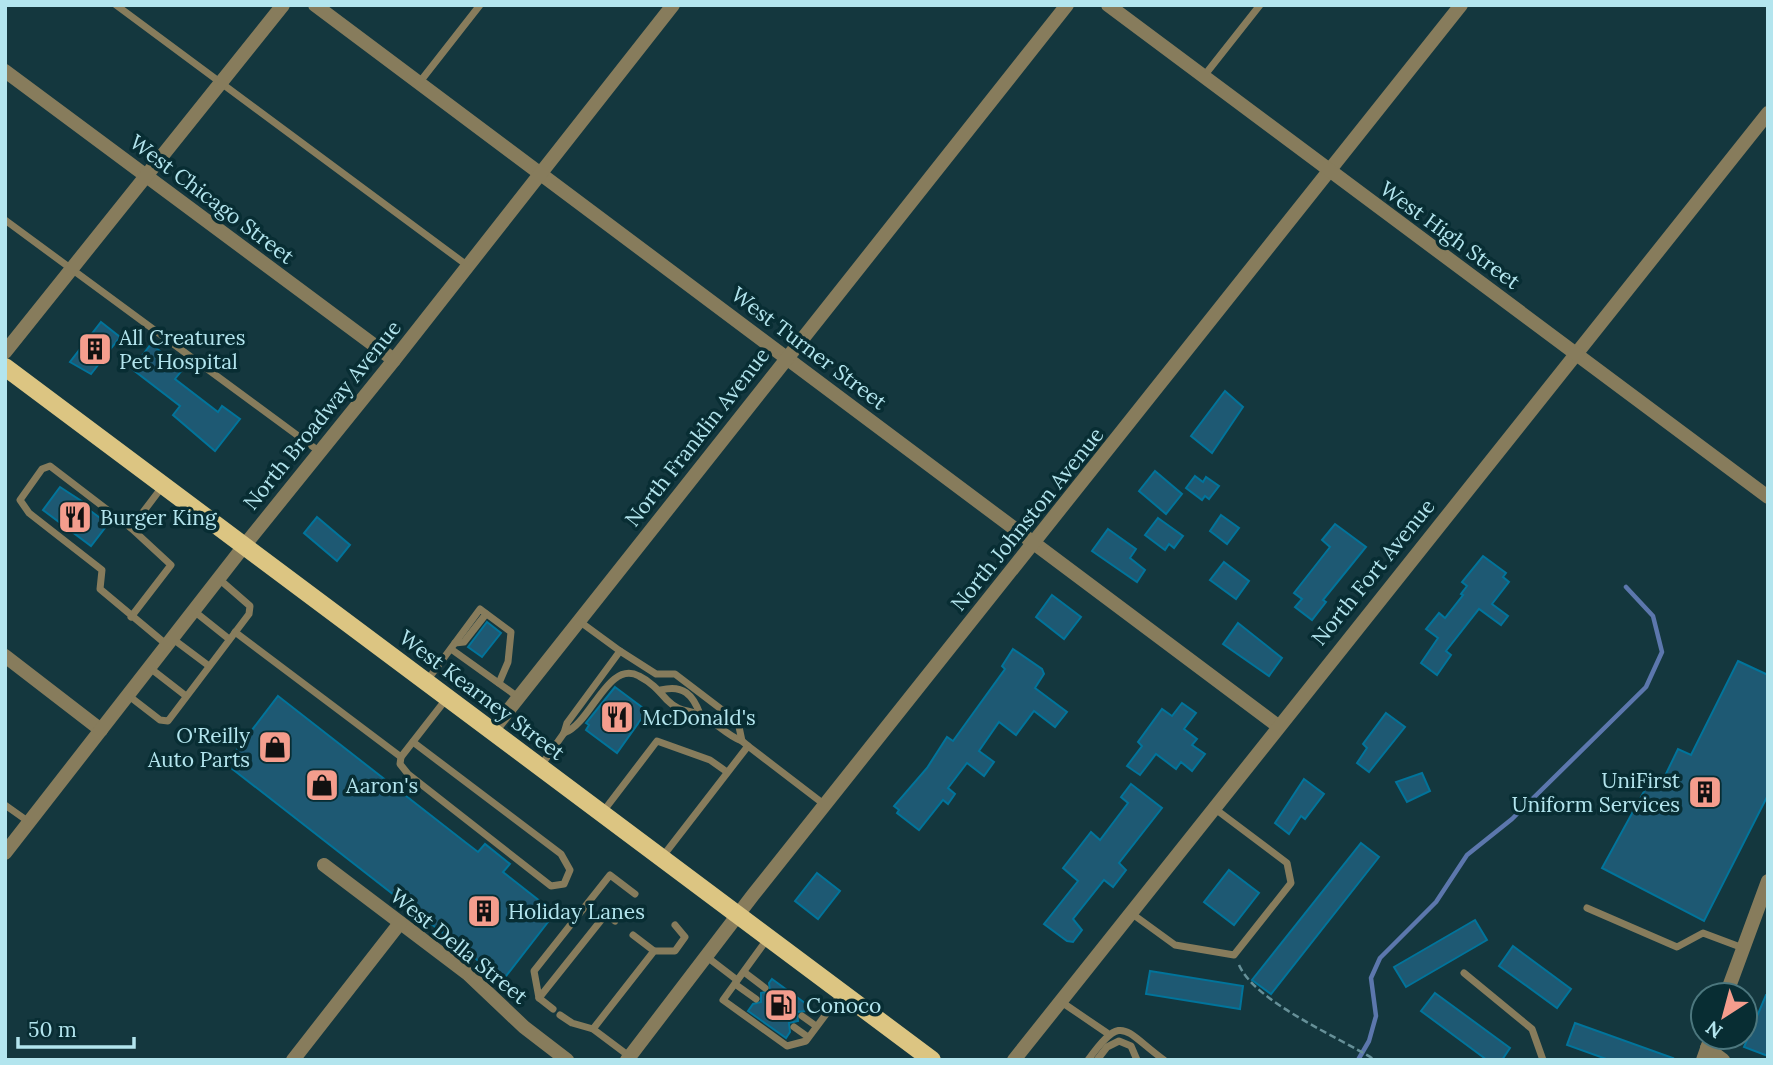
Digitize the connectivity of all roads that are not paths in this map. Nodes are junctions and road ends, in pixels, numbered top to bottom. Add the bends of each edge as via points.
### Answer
1 (116, 5) edge
2 (282, 5) edge
3 (315, 5) edge
4 (480, 5) edge
5 (673, 5) edge
6 (1067, 5) edge
7 (1108, 5) edge
8 (1260, 5) edge
9 (1461, 5) edge
10 (5, 71) edge
11 (1203, 77) junction
12 (221, 83) junction
13 (419, 83) junction
14 (1768, 113) edge
15 (1329, 172) junction
16 (541, 174) junction
17 (146, 176) junction
18 (5, 220) edge
19 (468, 267) junction
20 (71, 270) junction
21 (5, 352) edge
22 (1575, 353) junction
23 (787, 358) junction
24 (394, 360) junction
25 (5, 367) edge
26 (320, 452) junction
27 (163, 485) junction
28 (1768, 497) edge
29 (131, 528) junction
30 (1035, 543) junction
31 (244, 545) junction
32 (219, 579) junction
33 (194, 611) junction
34 (131, 617) junction
35 (579, 621) junction
36 (235, 632) junction
37 (229, 639) junction
38 (170, 642) junction
39 (453, 646) junction
40 (620, 651) junction
41 (5, 656) edge
42 (209, 666) junction
43 (150, 668) junction
44 (426, 682) junction
45 (499, 683) junction
46 (661, 690) junction
47 (129, 696) junction
48 (186, 696) junction
49 (518, 697) junction
50 (447, 698) junction
51 (699, 714) junction
52 (1278, 726) junction
53 (102, 730) junction
54 (492, 731) junction
55 (564, 733) junction
56 (413, 743) junction
57 (745, 743) junction
58 (401, 758) junction
59 (540, 767) junction
60 (727, 772) junction
61 (5, 805) edge
62 (825, 805) junction
63 (1213, 808) junction
64 (602, 813) junction
65 (29, 822) junction
66 (5, 853) edge
67 (662, 858) junction
68 (324, 865) dead end
69 (1768, 881) edge
70 (635, 894) dead end
71 (1587, 908) dead end
72 (1130, 912) junction
73 (738, 915) junction
74 (615, 921) dead end
75 (400, 923) junction
76 (676, 925) dead end
77 (633, 935) dead end
78 (769, 938) junction
79 (1743, 948) junction
80 (654, 951) junction
81 (706, 956) junction
82 (744, 972) junction
83 (1464, 973) dead end
84 (1731, 981) edge
85 (736, 982) junction
86 (765, 988) dead end
87 (842, 993) junction
88 (539, 998) junction
89 (756, 999) dead end
90 (1060, 1001) junction
91 (802, 1016) dead end
92 (816, 1026) junction
93 (794, 1027) dead end
94 (593, 1029) junction
95 (1107, 1033) junction
96 (808, 1037) junction
97 (920, 1056) edge
98 (1152, 1056) edge
99 (628, 1058) edge
100 (293, 1060) edge
101 (567, 1060) edge
102 (1014, 1060) edge
103 (1087, 1060) edge
104 (1097, 1060) edge
105 (1137, 1060) edge
106 (1164, 1060) edge
107 (1543, 1060) edge

1 - 12 lane
2 - 12 street
3 - 13 street, West Turner Street
4 - 13 lane
5 - 16 street, North Broadway Avenue
6 - 23 street, North Franklin Avenue
7 - 11 street, West High Street
8 - 11 lane
9 - 15 street, North Johnston Avenue
10 - 17 street, West Chicago Street
11 - 15 street, West High Street
12 - 17 street
12 - 19 lane
13 - 16 street, West Turner Street
14 - 22 street, North Fort Avenue
15 - 22 street, West High Street
15 - 30 street, North Johnston Avenue
16 - 19 street, North Broadway Avenue
16 - 23 street, West Turner Street
17 - 20 street
17 - 24 street, West Chicago Street
18 - 20 lane
19 - 24 street, North Broadway Avenue
20 - 21 street
20 - 26 lane
22 - 28 street, West High Street
22 - 52 street, North Fort Avenue
23 - 30 street, West Turner Street
23 - 35 street, North Franklin Avenue
24 - 26 street, North Broadway Avenue
25 - 27 main road, West Kearney Street
26 - 31 street, North Broadway Avenue
27 - 29 lane
27 - 31 main road, West Kearney Street
29 - 34 lane via 171,565
29 - 34 lane via 50,467 42,469 20,500 29,513 102,569 100,589
30 - 52 street, West Turner Street
30 - 62 street, North Johnston Avenue
31 - 32 street, North Broadway Avenue
31 - 44 main road, West Kearney Street
32 - 33 street, North Broadway Avenue
32 - 36 lane via 250,606
33 - 37 lane
33 - 38 street, North Broadway Avenue
34 - 38 lane
35 - 40 lane
35 - 49 street, North Franklin Avenue
36 - 37 lane
36 - 58 lane
37 - 42 lane
38 - 42 lane
38 - 43 street, North Broadway Avenue
39 - 44 lane
39 - 45 lane
39 - 45 lane via 480,609 511,632 508,662
40 - 55 lane
40 - 57 lane via 656,674 675,674 738,722
41 - 53 street
42 - 48 lane
43 - 47 street, North Broadway Avenue
43 - 48 lane
44 - 50 main road, West Kearney Street
45 - 49 lane
46 - 51 lane via 685,713
46 - 51 lane via 688,692
46 - 55 lane via 636,674 615,676 576,729
47 - 48 lane via 168,721
47 - 53 street, North Broadway Avenue
49 - 54 street, North Franklin Avenue
50 - 54 main road, West Kearney Street
50 - 56 lane
51 - 57 lane
52 - 63 street, North Fort Avenue
53 - 65 street, North Broadway Avenue
54 - 59 main road, West Kearney Street
55 - 59 lane
56 - 58 lane
56 - 58 lane via 567,862 568,878 558,887 551,886 408,774
57 - 60 lane
57 - 62 lane
59 - 64 main road, West Kearney Street
60 - 64 lane via 710,760 657,741
60 - 67 lane
61 - 65 lane
62 - 73 street, North Johnston Avenue
63 - 72 street, North Fort Avenue
63 - 72 lane via 1287,863 1291,884 1234,955 1175,945
64 - 67 main road, West Kearney Street
65 - 66 street, North Broadway Avenue
67 - 73 main road, West Kearney Street
68 - 75 street, West Della Street
69 - 79 street
70 - 88 lane via 610,875 534,971
71 - 79 lane via 1677,947 1703,933
72 - 90 street, North Fort Avenue
73 - 78 main road, West Kearney Street
73 - 81 street, North Johnston Avenue
74 - 88 lane via 606,914
75 - 100 street
75 - 101 street, West Della Street via 468,974
76 - 80 lane via 685,937 675,951
77 - 80 lane
78 - 82 lane
78 - 87 main road, West Kearney Street
79 - 84 street
80 - 94 lane
81 - 85 lane
81 - 99 street, North Johnston Avenue
82 - 85 lane
82 - 86 lane
83 - 107 lane via 1532,1029
85 - 89 lane
85 - 96 lane via 723,1000 787,1046
87 - 92 lane
87 - 97 main road, West Kearney Street
88 - 94 lane via 572,1023
90 - 95 lane
90 - 102 street, North Fort Avenue
91 - 92 lane
92 - 96 lane
93 - 96 lane
94 - 99 lane
95 - 98 lane via 1118,1029 1130,1033
95 - 103 lane
98 - 106 lane
104 - 105 lane via 1119,1041 1131,1046

